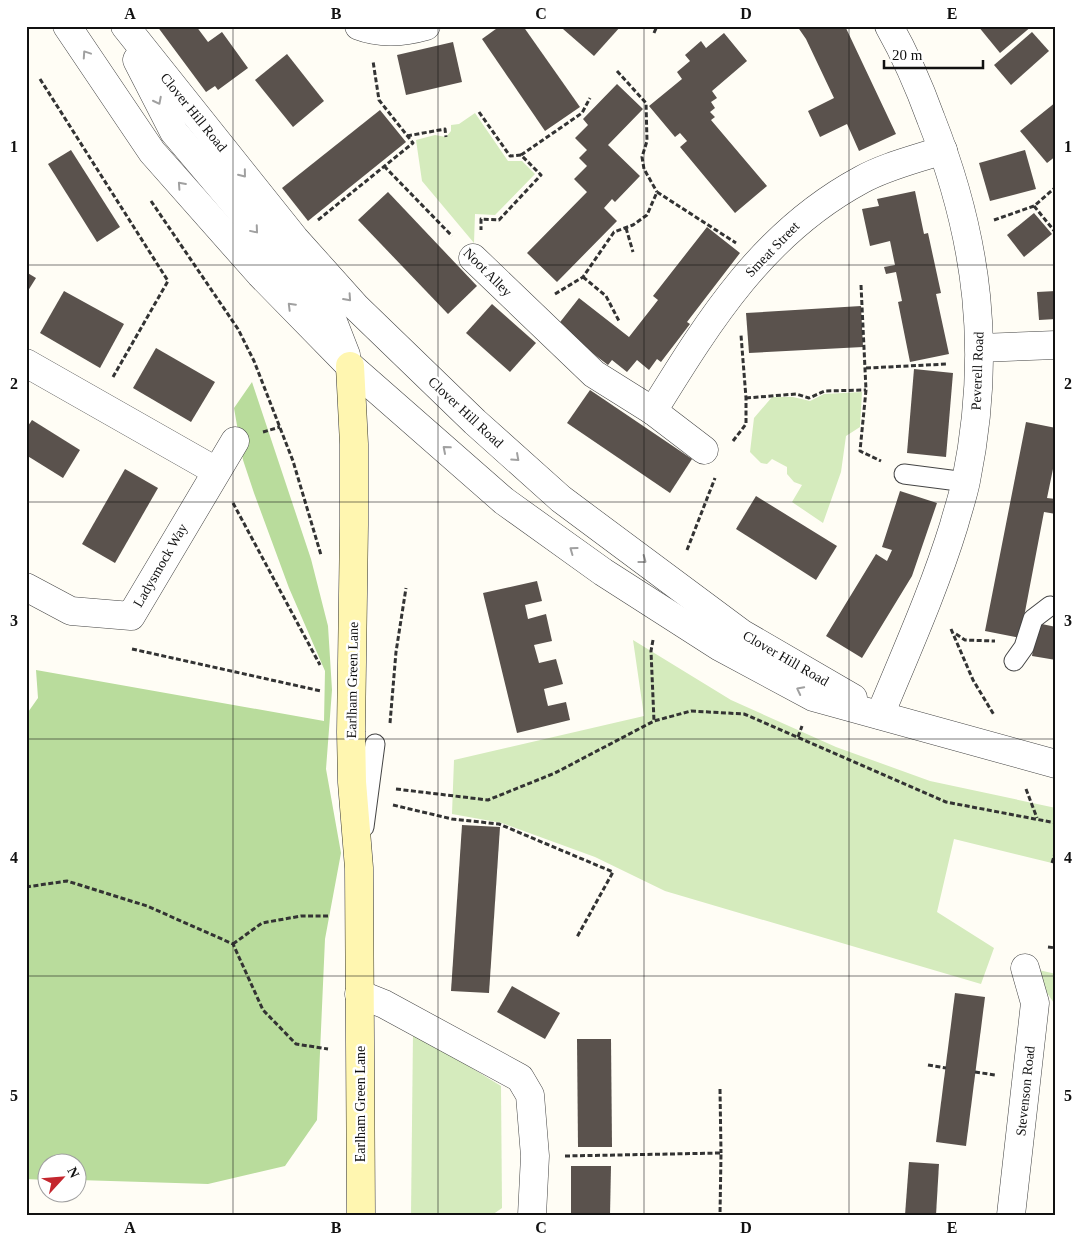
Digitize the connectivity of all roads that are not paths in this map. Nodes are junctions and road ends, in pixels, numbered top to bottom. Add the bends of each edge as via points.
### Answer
1 (67, 26) edge
2 (119, 26) edge
3 (125, 26) edge
4 (889, 26) edge
5 (423, 27) edge
6 (364, 28) edge
7 (943, 150) junction
8 (471, 256) road end
9 (1056, 345) edge
10 (980, 355) junction
11 (26, 362) edge
12 (350, 366) junction
13 (653, 410) junction
14 (235, 441) dead end
15 (717, 455) road end
16 (216, 470) junction
17 (904, 474) road end
18 (966, 482) junction
19 (26, 587) edge
20 (1050, 606) dead end
21 (1019, 654) road end
22 (880, 715) junction
23 (374, 744) dead end
24 (1056, 764) edge
25 (360, 868) junction
26 (1025, 968) dead end
27 (359, 994) junction
28 (361, 1215) edge
29 (532, 1215) edge
30 (1011, 1215) edge

12 -> 1 street, Clover Hill Road via 260,274 152,152
2 -> 12 street, Clover Hill Road via 174,132 332,319
3 -> 22 street, Clover Hill Road via 295,239 356,307 475,422 561,499 741,633
4 - 7 street, Peverell Road via 908,60
5 - 6 street via 393,31
7 - 10 street, Peverell Road via 967,230 976,289
7 - 13 street, Smeat Street via 862,179 803,217 760,258 716,314
8 - 13 street, Noot Alley via 594,374
9 - 10 street
10 - 18 street, Peverell Road via 975,425
11 - 16 street
22 -> 12 street, Clover Hill Road via 813,697 720,647 603,572 504,501
12 - 25 street, Earlham Green Lane via 354,507 351,732
13 - 15 street
14 - 16 street, Ladysmock Way
16 - 19 street, Ladysmock Way via 130,616 71,611
17 - 18 lane
18 - 22 street, Peverell Road via 939,572
20 - 21 lane via 1033,619
22 - 24 street, Clover Hill Road
23 - 25 lane
25 - 27 street, Earlham Green Lane
26 - 30 street, Stevenson Road via 1035,1003
27 - 28 street, Earlham Green Lane
27 - 29 street via 384,1004 520,1078 530,1095 535,1156

